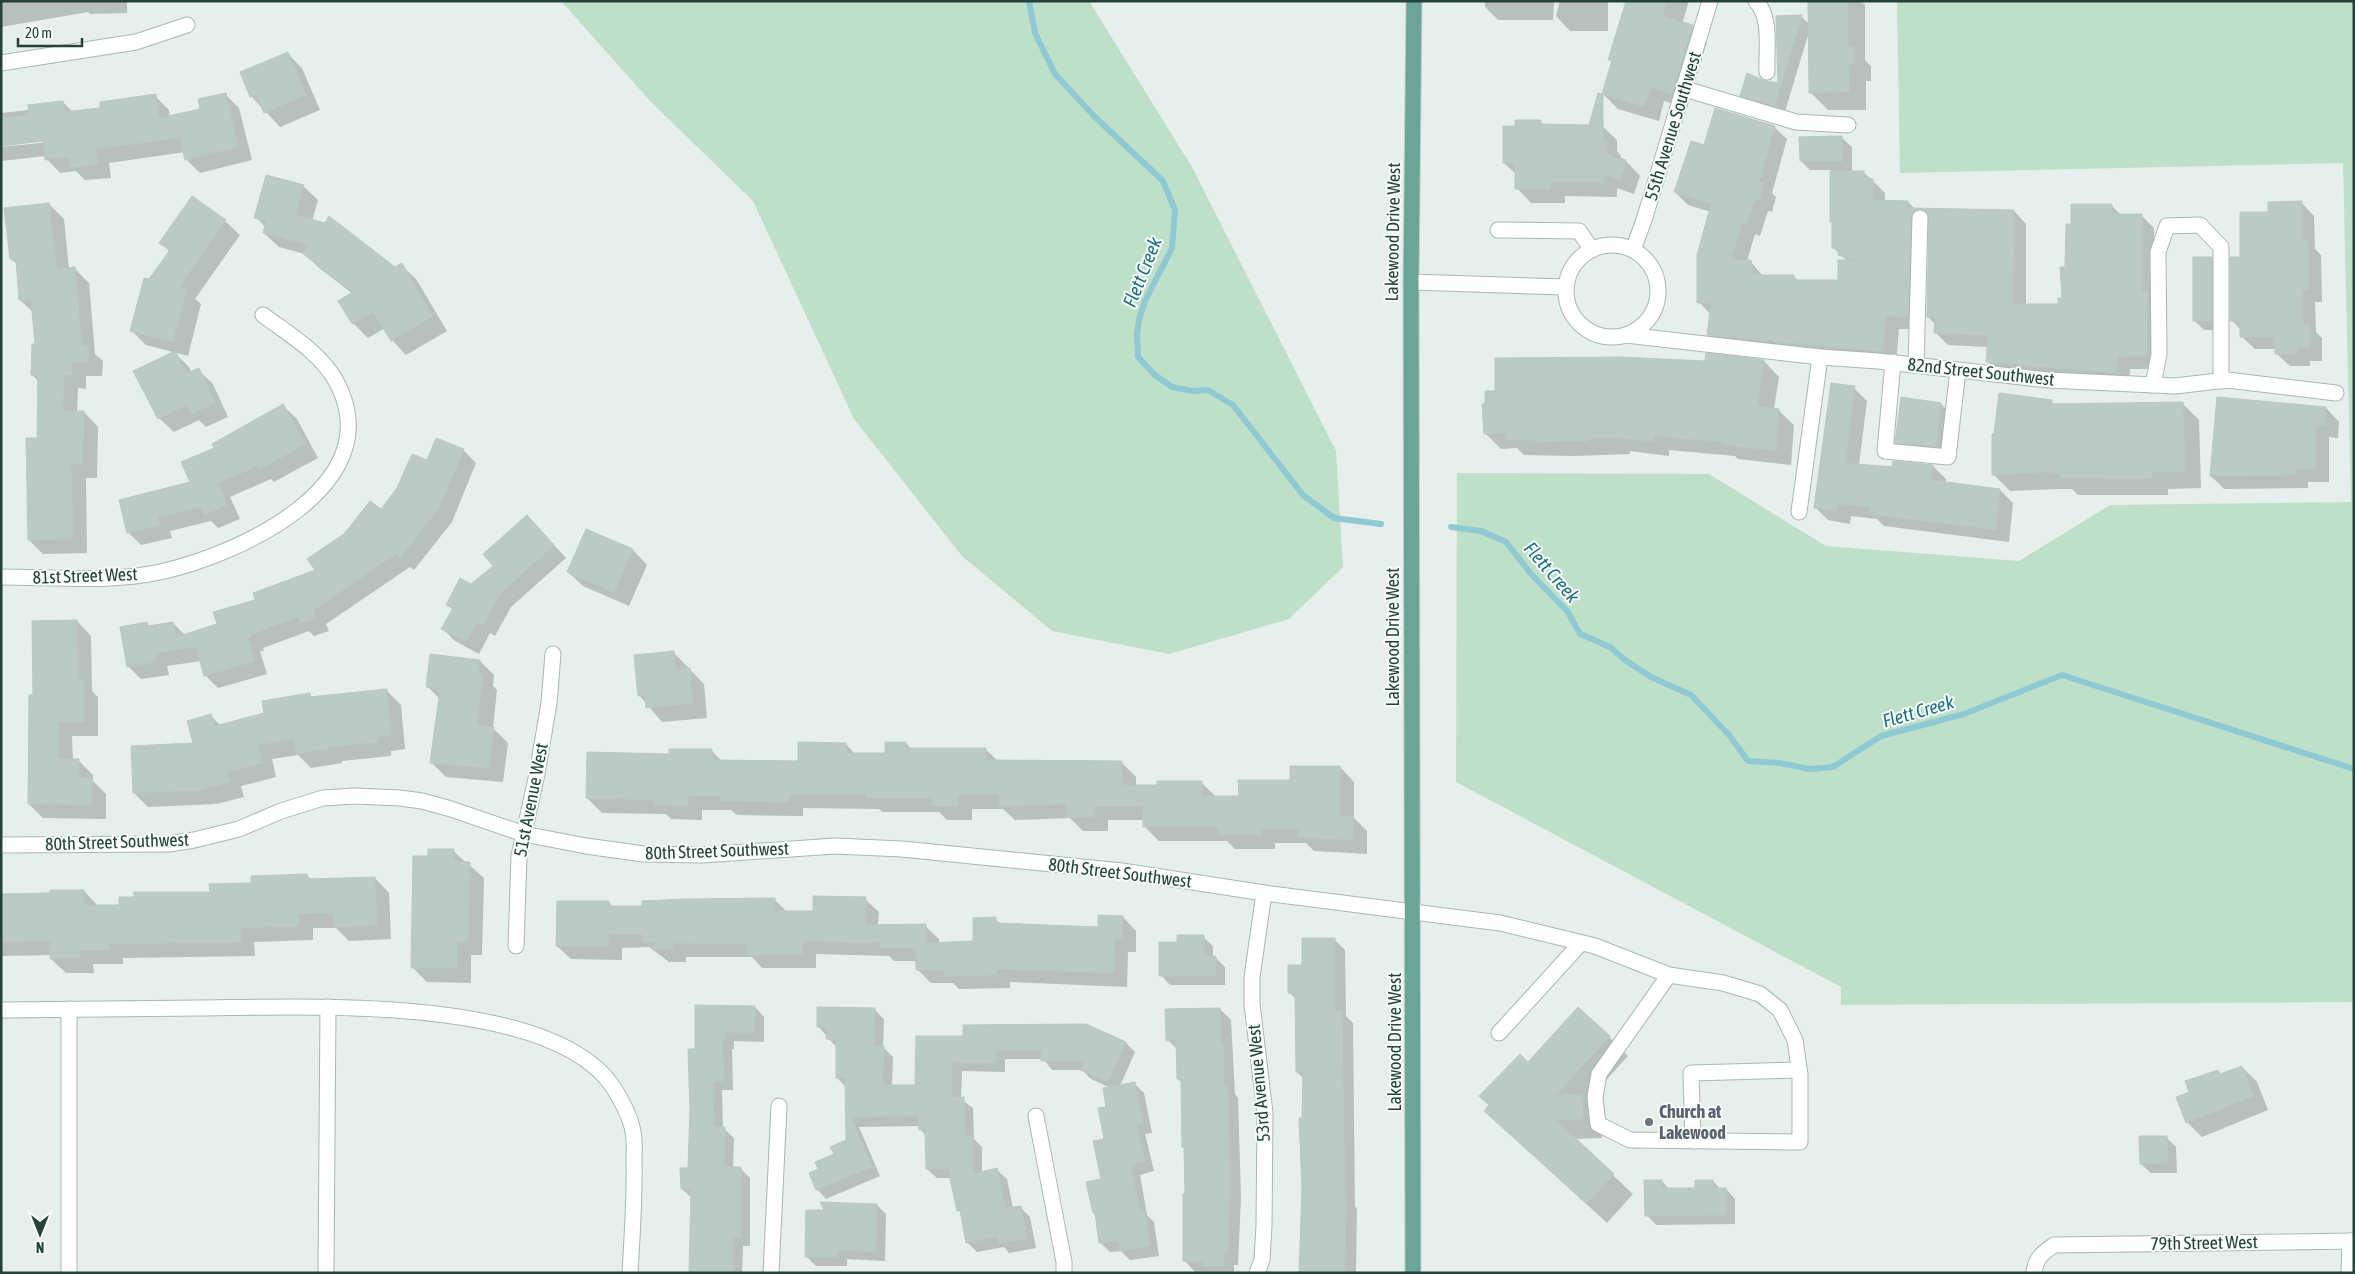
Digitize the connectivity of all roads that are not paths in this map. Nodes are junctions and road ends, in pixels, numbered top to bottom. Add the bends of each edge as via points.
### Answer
1 (1414, 1) edge
2 (1710, 1) edge
3 (1756, 1) edge
4 (187, 25) dead end
5 (1, 63) edge
6 (1766, 72) dead end
7 (1685, 89) junction
8 (1848, 125) dead end
9 (1920, 218) dead end
10 (1498, 230) dead end
11 (1592, 250) junction
12 (1633, 250) junction
13 (1411, 282) junction
14 (1566, 287) junction
15 (263, 315) dead end
16 (1626, 335) junction
17 (1820, 357) junction
18 (1893, 362) junction
19 (1916, 365) junction
20 (1958, 370) junction
21 (2221, 381) junction
22 (2153, 385) junction
23 (2336, 393) dead end
24 (1799, 512) dead end
25 (1, 577) edge
26 (553, 654) dead end
27 (524, 834) junction
28 (1, 845) edge
29 (1264, 893) junction
30 (1413, 912) junction
31 (1580, 942) junction
32 (516, 946) dead end
33 (1669, 975) junction
34 (328, 1006) junction
35 (69, 1009) junction
36 (1, 1010) edge
37 (1498, 1033) dead end
38 (1799, 1070) junction
39 (779, 1106) dead end
40 (1036, 1116) dead end
41 (1693, 1141) junction
42 (2352, 1241) edge
43 (69, 1273) edge
44 (326, 1273) edge
45 (630, 1273) edge
46 (771, 1273) edge
47 (1064, 1273) edge
48 (1257, 1273) edge
49 (1413, 1273) edge
50 (2034, 1273) edge
51 (2349, 1273) edge

1 - 13 main road, Lakewood Drive West
2 - 7 street, 55th Avenue Southwest
3 - 6 street via 1762,8 1766,23
4 - 5 street via 136,42
7 - 8 street via 1796,122
7 - 12 street, 55th Avenue Southwest
9 - 19 street
10 - 11 street via 1579,231
11 - 12 street via 1620,246
11 - 14 street via 1579,259 1570,272
12 - 16 street via 1654,272 1658,287 1657,303 1640,328
13 - 14 street
13 - 30 main road, Lakewood Drive West
14 - 16 street via 1567,302 1583,327 1596,335
15 - 25 street, 81st Street West via 312,352 336,381 343,399 347,418 341,459 309,502 281,523 245,542 203,560 160,572 122,578
16 - 17 street, 82nd Street Southwest
17 - 18 street, 82nd Street Southwest
17 - 24 street
18 - 19 street, 82nd Street Southwest
18 - 20 street via 1885,451 1948,457
19 - 20 street, 82nd Street Southwest
20 - 22 street, 82nd Street Southwest via 2048,380
21 - 22 street, 82nd Street Southwest
21 - 22 street via 2220,247 2200,225 2168,226 2158,252 2159,354
21 - 23 street, 82nd Street Southwest
26 - 27 street, 51st Avenue West via 548,712
27 - 28 street, 80th Street Southwest via 422,801 355,796 300,804 239,829 186,842
27 - 29 street, 80th Street Southwest via 644,854 702,855 834,846 902,849 1122,871
27 - 32 street, 51st Avenue West
29 - 30 street, 80th Street Southwest
29 - 48 street, 53rd Avenue West via 1252,977 1252,1004 1265,1112 1264,1226 1262,1260
30 - 31 street, 80th Street Southwest via 1500,923
30 - 49 main road, Lakewood Drive West
31 - 33 street, 80th Street Southwest
31 - 37 street
33 - 38 street, 80th Street Southwest via 1723,983 1760,994 1780,1010 1795,1040
33 - 41 street via 1599,1074 1595,1097 1598,1124 1630,1140
34 - 35 street
34 - 44 street
34 - 45 street via 443,1013 528,1034 559,1045 590,1062 613,1087 634,1132
35 - 36 street
35 - 43 street
38 - 41 street via 1691,1073
38 - 41 street, 80th Street Southwest via 1800,1142
39 - 46 street
40 - 47 street
42 - 50 street, 79th Street West via 2054,1244 2039,1256
42 - 51 street

